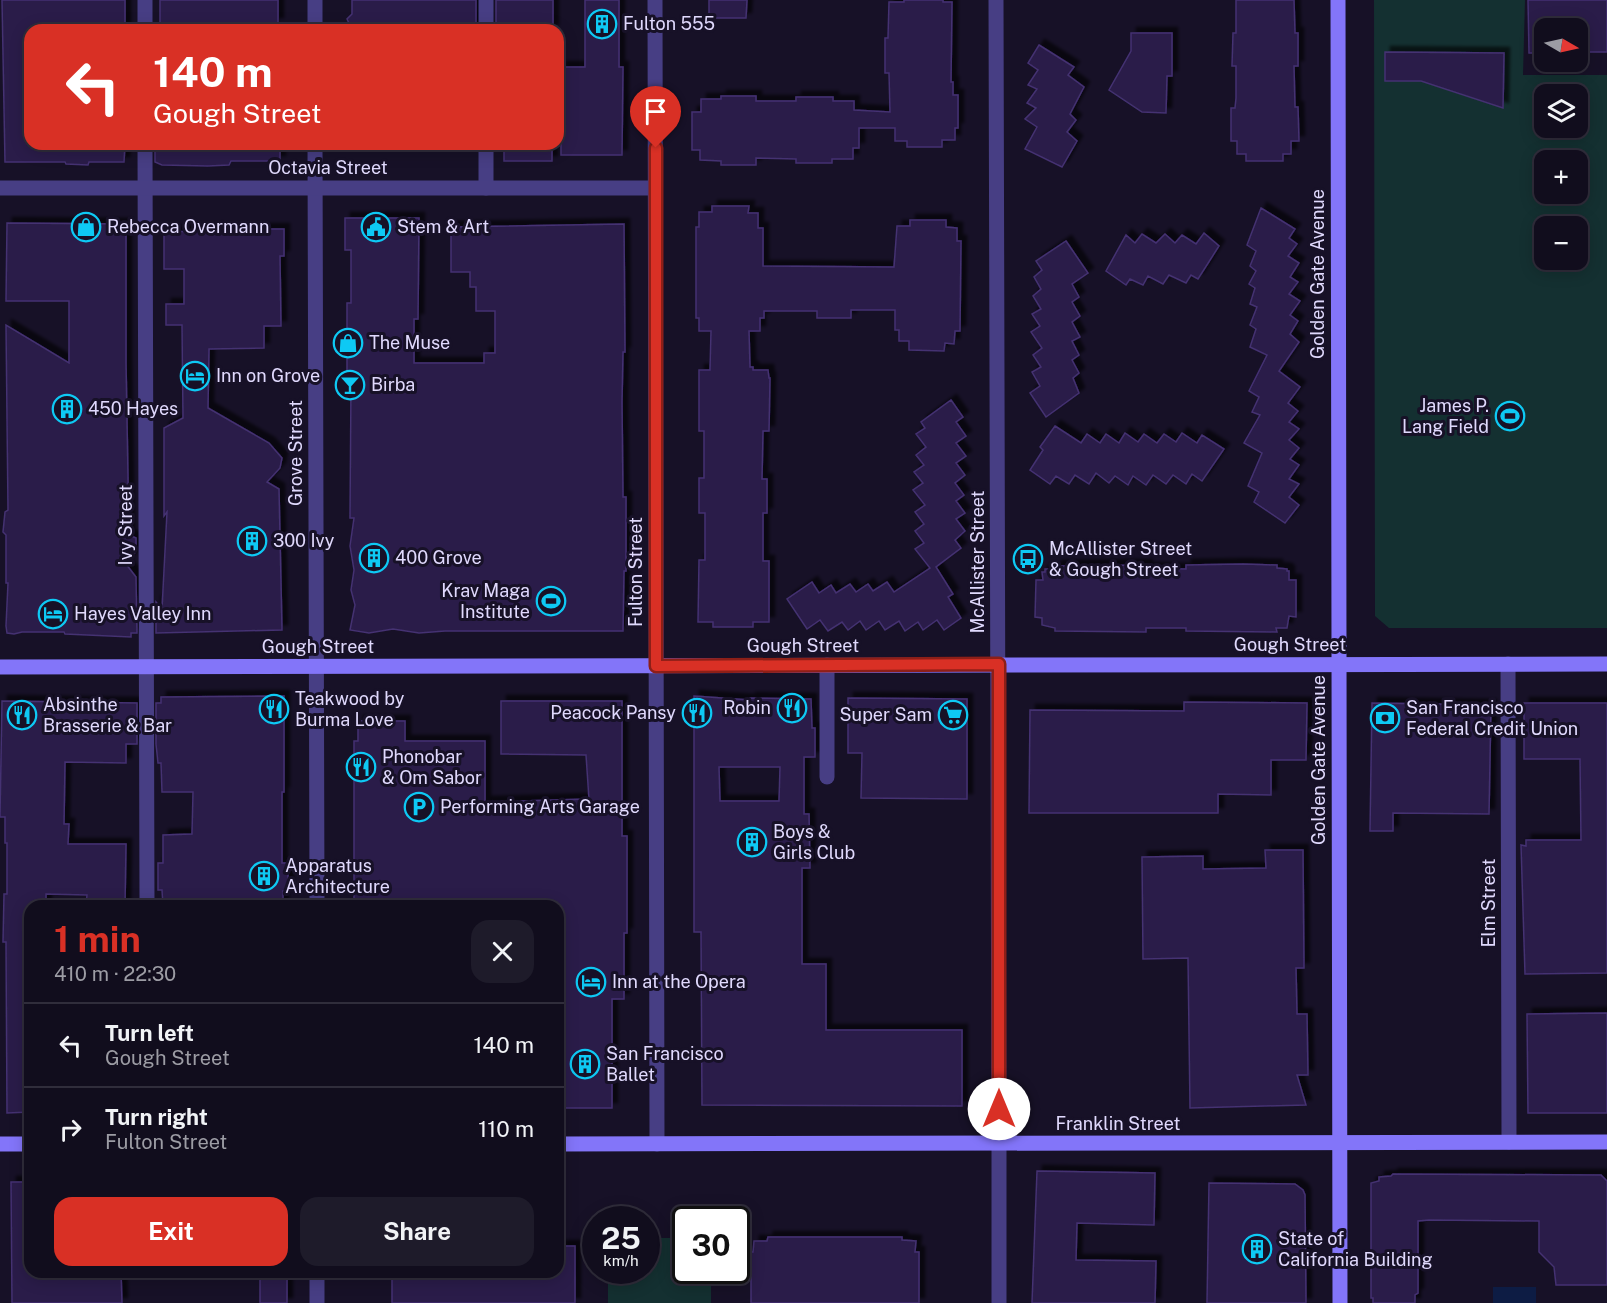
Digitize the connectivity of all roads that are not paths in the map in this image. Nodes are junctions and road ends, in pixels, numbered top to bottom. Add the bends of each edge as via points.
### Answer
1 (145, 0) edge
2 (315, 0) edge
3 (486, 0) edge
4 (655, 0) edge
5 (996, 0) edge
6 (1338, 0) edge
7 (145, 24) edge
8 (315, 24) edge
9 (486, 24) edge
10 (145, 150) edge
11 (315, 150) edge
12 (486, 150) edge
13 (0, 188) edge
14 (145, 188) junction
15 (315, 188) junction
16 (486, 188) junction
17 (655, 188) junction
18 (999, 664) junction
19 (1339, 664) junction
20 (1508, 664) junction
21 (1607, 664) edge
22 (827, 665) junction
23 (146, 666) junction
24 (316, 666) junction
25 (656, 666) junction
26 (0, 667) edge
27 (827, 777) dead end
28 (147, 900) edge
29 (317, 900) edge
30 (1340, 1142) junction
31 (1509, 1142) junction
32 (1607, 1142) edge
33 (0, 1144) edge
34 (24, 1144) edge
35 (564, 1144) edge
36 (657, 1144) junction
37 (999, 1144) junction
38 (317, 1278) edge
39 (317, 1303) edge
40 (999, 1303) edge
41 (1340, 1303) edge

1 - 7 street
2 - 8 street
3 - 9 street
4 - 17 street, Fulton Street
5 - 18 street, McAllister Street
6 - 19 main road, Golden Gate Avenue
10 - 14 street, Ivy Street
11 - 15 street, Grove Street
12 - 16 street
13 - 14 street, Octavia Street
14 - 15 street, Octavia Street
14 - 23 street, Ivy Street
15 - 16 street, Octavia Street
15 - 24 street, Grove Street
16 - 17 street, Octavia Street
17 - 25 street, Fulton Street
18 - 19 main road, Gough Street
18 - 22 main road, Gough Street
18 - 37 street, McAllister Street
19 - 20 main road, Gough Street
19 - 30 main road, Golden Gate Avenue
20 - 21 main road, Gough Street
20 - 31 street, Elm Street
22 - 25 main road, Gough Street
22 - 27 street
23 - 24 main road, Gough Street
23 - 26 main road, Gough Street
23 - 28 street, Ivy Street
24 - 25 main road, Gough Street
24 - 29 street, Grove Street
25 - 36 street, Fulton Street
30 - 31 main road, Franklin Street
30 - 37 main road, Franklin Street
30 - 41 main road, Golden Gate Avenue
31 - 32 main road, Franklin Street
33 - 34 main road
35 - 36 main road, Franklin Street
36 - 37 main road, Franklin Street
37 - 40 street, McAllister Street
38 - 39 street

